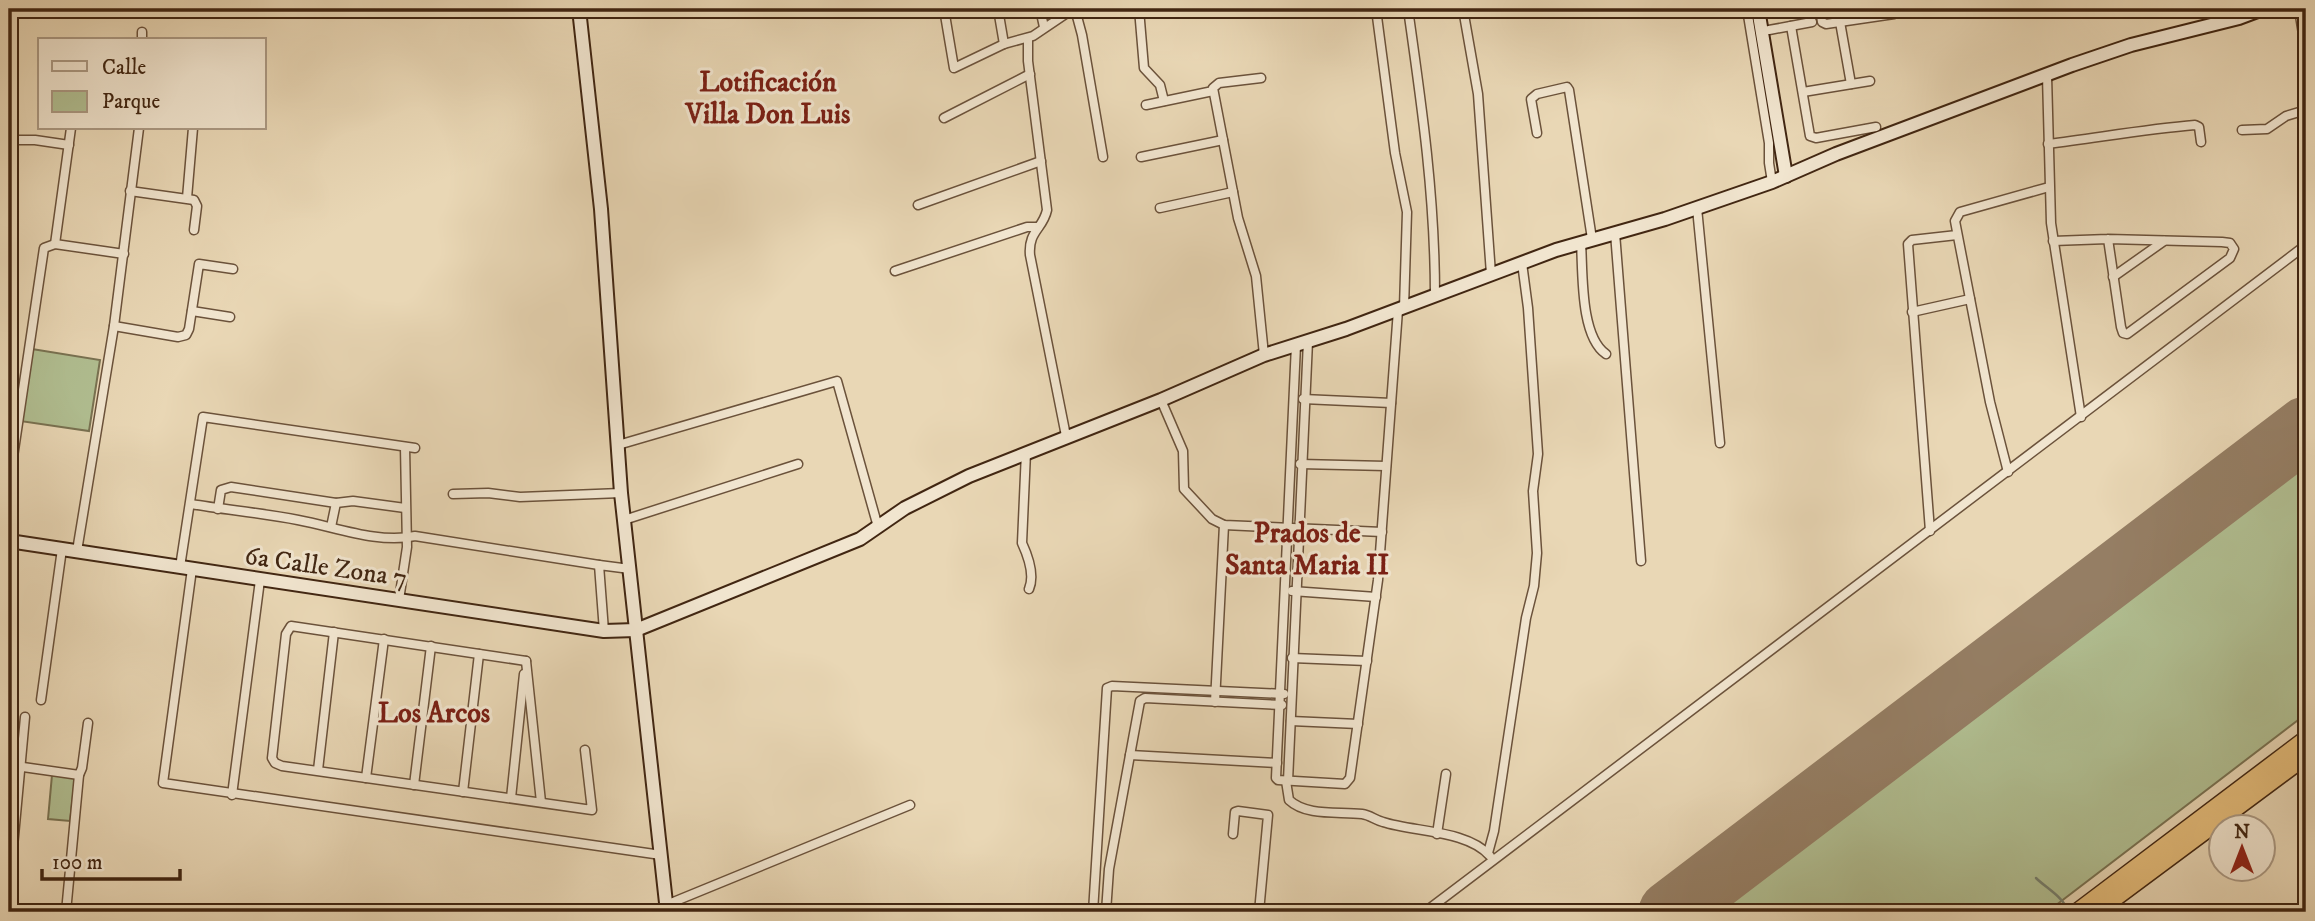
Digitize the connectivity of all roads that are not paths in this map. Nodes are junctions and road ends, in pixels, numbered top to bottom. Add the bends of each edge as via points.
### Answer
1 (579, 9) edge
2 (944, 9) edge
3 (998, 9) edge
4 (1040, 9) edge
5 (1074, 9) edge
6 (1139, 9) edge
7 (1376, 9) edge
8 (1408, 9) edge
9 (1463, 9) edge
10 (1747, 9) edge
11 (1758, 9) edge
12 (1819, 9) edge
13 (1899, 9) edge
14 (2263, 9) edge
15 (2299, 9) edge
16 (1812, 22) dead end
17 (1840, 22) junction
18 (1791, 26) junction
19 (1044, 27) junction
20 (1769, 30) dead end
21 (1028, 37) junction
22 (1004, 44) junction
23 (2306, 53) edge
24 (1030, 74) junction
25 (2047, 76) junction
26 (1261, 78) dead end
27 (1870, 81) dead end
28 (1851, 84) junction
29 (1213, 91) junction
30 (1803, 92) junction
31 (1164, 101) junction
32 (1146, 105) dead end
33 (2306, 110) edge
34 (944, 118) dead end
35 (1876, 127) dead end
36 (71, 130) edge
37 (139, 130) edge
38 (193, 130) edge
39 (2242, 130) dead end
40 (1536, 134) dead end
41 (16, 140) dead end
42 (1223, 140) junction
43 (2201, 142) dead end
44 (2048, 144) junction
45 (69, 145) junction
46 (1103, 157) dead end
47 (1140, 157) dead end
48 (1041, 161) junction
49 (1786, 176) junction
50 (1772, 182) junction
51 (2049, 187) junction
52 (130, 191) junction
53 (1233, 192) junction
54 (187, 198) junction
55 (918, 205) dead end
56 (1160, 208) dead end
57 (1697, 208) junction
58 (1038, 227) junction
59 (194, 230) dead end
60 (1615, 233) junction
61 (1957, 235) junction
62 (2108, 239) junction
63 (1587, 241) junction
64 (2053, 241) junction
65 (2164, 241) junction
66 (55, 244) junction
67 (2306, 245) edge
68 (124, 254) junction
69 (1522, 263) junction
70 (233, 269) dead end
71 (895, 271) dead end
72 (1492, 274) junction
73 (2113, 277) junction
74 (1435, 296) junction
75 (1970, 299) junction
76 (1401, 309) junction
77 (192, 311) junction
78 (1912, 312) junction
79 (230, 317) dead end
80 (114, 326) junction
81 (1302, 343) junction
82 (1606, 354) dead end
83 (1264, 355) junction
84 (1293, 398) junction
85 (1305, 399) junction
86 (1161, 400) junction
87 (1391, 403) junction
88 (2081, 417) junction
89 (1066, 436) junction
90 (1720, 443) dead end
91 (618, 445) junction
92 (405, 447) junction
93 (415, 448) dead end
94 (1026, 452) junction
95 (1290, 463) junction
96 (798, 464) dead end
97 (1303, 464) junction
98 (1386, 466) junction
99 (2008, 472) junction
100 (9, 484) edge
101 (621, 493) junction
102 (453, 494) dead end
103 (336, 503) junction
104 (191, 504) junction
105 (405, 508) junction
106 (218, 509) junction
107 (624, 520) junction
108 (1224, 525) junction
109 (331, 527) junction
110 (878, 527) junction
111 (1287, 527) junction
112 (1300, 528) junction
113 (1930, 531) junction
114 (1382, 532) junction
115 (406, 539) junction
116 (9, 544) edge
117 (62, 548) junction
118 (77, 551) junction
119 (1640, 561) dead end
120 (599, 565) junction
121 (186, 568) junction
122 (630, 569) junction
123 (260, 580) junction
124 (1029, 589) dead end
125 (1285, 591) junction
126 (1297, 592) junction
127 (1376, 597) junction
128 (399, 600) junction
129 (636, 630) junction
130 (604, 631) junction
131 (334, 632) junction
132 (384, 639) junction
133 (431, 646) junction
134 (479, 654) junction
135 (1282, 657) junction
136 (1294, 658) junction
137 (526, 661) junction
138 (1367, 661) junction
139 (1216, 690) junction
140 (1280, 694) junction
141 (1292, 694) junction
142 (41, 700) dead end
143 (1215, 702) junction
144 (1280, 705) junction
145 (1292, 706) junction
146 (25, 717) dead end
147 (1291, 721) junction
148 (88, 723) dead end
149 (1358, 724) junction
150 (2306, 739) edge
151 (585, 750) dead end
152 (1130, 755) junction
153 (2306, 756) edge
154 (1277, 763) junction
155 (9, 765) edge
156 (20, 767) junction
157 (318, 771) junction
158 (1447, 774) dead end
159 (79, 775) junction
160 (366, 778) junction
161 (1284, 781) junction
162 (414, 785) junction
163 (463, 792) junction
164 (232, 795) junction
165 (511, 798) junction
166 (541, 802) junction
167 (910, 805) dead end
168 (1437, 834) junction
169 (1233, 835) dead end
170 (1097, 853) junction
171 (1488, 853) junction
172 (661, 855) junction
173 (1112, 855) junction
174 (1494, 862) junction
175 (1096, 868) junction
176 (1109, 869) junction
177 (9, 890) edge
178 (666, 909) edge
179 (2085, 911) edge
180 (66, 912) edge
181 (1093, 912) edge
182 (1106, 912) edge
183 (1259, 912) edge
184 (1425, 912) edge

1 - 91 street via 600,195
2 - 22 street via 954,68
3 - 22 street
4 - 19 street
5 - 19 street
5 - 46 street
6 - 31 street via 1144,68 1160,85
7 - 76 street via 1406,208
8 - 74 street via 1428,143
9 - 72 street via 1478,94
10 - 50 street
11 - 49 street
12 - 17 street via 1822,22
13 - 17 street via 1894,14
14 - 25 street via 2131,46
15 - 23 street
16 - 18 street
17 - 28 street
18 - 20 street
18 - 30 street
19 - 21 street
21 - 22 street
21 - 24 street
24 - 34 street
24 - 48 street
25 - 44 street
25 - 49 street
26 - 29 street via 1219,83
27 - 28 street
28 - 30 street
29 - 31 street
29 - 42 street
30 - 35 street via 1812,138
31 - 32 street
33 - 39 street via 2267,129
36 - 45 street
37 - 52 street
38 - 54 street
40 - 63 street via 1531,99 1567,88
41 - 45 street
42 - 47 street
42 - 53 street
43 - 44 street via 2195,125
44 - 51 street
45 - 66 street
48 - 55 street
48 - 58 street via 1047,210
49 - 50 street
50 - 57 street
51 - 61 street via 1960,212 1955,221
51 - 64 street
52 - 54 street
52 - 68 street
53 - 56 street
53 - 83 street via 1256,276
54 - 59 street via 197,203
57 - 60 street
57 - 90 street
58 - 71 street
58 - 89 street via 1031,236 1030,255
60 - 63 street
60 - 119 street
61 - 75 street
61 - 78 street via 1908,244
62 - 64 street
62 - 65 street
62 - 73 street
63 - 69 street
63 - 82 street via 1589,327 1596,345
64 - 88 street
65 - 73 street
65 - 73 street via 2227,242 2234,249 2230,258 2129,334 2122,331
66 - 68 street
66 - 100 street via 44,248 38,275
67 - 88 street
68 - 80 street
69 - 72 street
69 - 171 street via 1538,454 1532,491 1536,572
70 - 77 street via 200,264
72 - 74 street
74 - 76 street
75 - 78 street
75 - 99 street
76 - 81 street
76 - 87 street
77 - 79 street
77 - 80 street via 183,337
78 - 113 street
80 - 118 street
81 - 83 street
81 - 84 street
81 - 85 street
83 - 86 street
84 - 85 street
84 - 95 street
85 - 87 street
85 - 97 street
86 - 89 street
86 - 108 street via 1182,451 1184,489 1212,519
87 - 98 street
88 - 99 street
89 - 94 street
91 - 101 street
91 - 110 street via 837,381
92 - 93 street
92 - 104 street via 204,417
92 - 105 street
94 - 110 street via 933,492
94 - 124 street via 1022,543 1028,554
95 - 97 street
95 - 111 street
96 - 107 street
97 - 98 street
97 - 112 street
98 - 114 street
99 - 113 street
101 - 102 street
101 - 107 street
103 - 105 street
103 - 106 street via 225,487
103 - 109 street
104 - 106 street
104 - 121 street
105 - 115 street
106 - 109 street
107 - 122 street
108 - 111 street
108 - 139 street
109 - 115 street
110 - 129 street via 840,548
111 - 112 street
111 - 125 street
112 - 114 street
112 - 126 street
113 - 174 street
114 - 127 street
115 - 120 street via 415,536
115 - 128 street
116 - 117 street, 6a Calle Zona 7
117 - 118 street, 6a Calle Zona 7
117 - 142 street
118 - 121 street, 6a Calle Zona 7
120 - 122 street
120 - 130 street
121 - 123 street, 6a Calle Zona 7
121 - 164 street via 163,783
122 - 129 street
123 - 128 street, 6a Calle Zona 7
123 - 164 street
125 - 126 street
125 - 135 street
126 - 127 street
126 - 136 street
127 - 138 street
128 - 130 street, 6a Calle Zona 7
129 - 130 street, 6a Calle Zona 7
129 - 172 street
131 - 132 street
131 - 157 street
131 - 157 street via 295,626 287,630 272,751 278,765
132 - 133 street
132 - 160 street
133 - 134 street
133 - 162 street
134 - 137 street
134 - 163 street
135 - 136 street
135 - 140 street
136 - 138 street
136 - 141 street
137 - 165 street
137 - 166 street
138 - 149 street
139 - 140 street
139 - 143 street
139 - 170 street via 1107,688
140 - 141 street
140 - 144 street
141 - 145 street
143 - 144 street
143 - 152 street via 1141,699
144 - 145 street
144 - 154 street
145 - 147 street
146 - 156 street
147 - 149 street
147 - 161 street
148 - 159 street
149 - 161 street via 1348,783
150 - 179 highway
151 - 166 street via 592,810
152 - 154 street
152 - 173 street
153 - 179 highway
154 - 161 street
155 - 156 street
156 - 159 street
156 - 177 street
157 - 160 street
158 - 168 street
159 - 180 street
160 - 162 street
161 - 168 street via 1289,800 1303,808 1366,814
162 - 163 street
163 - 165 street
164 - 172 street
165 - 166 street
167 - 178 street
168 - 171 street via 1465,840
169 - 183 street via 1235,812 1268,815
170 - 173 street
170 - 175 street
171 - 174 street
172 - 178 street
173 - 176 street
174 - 184 street
175 - 176 street
175 - 181 street
176 - 182 street

